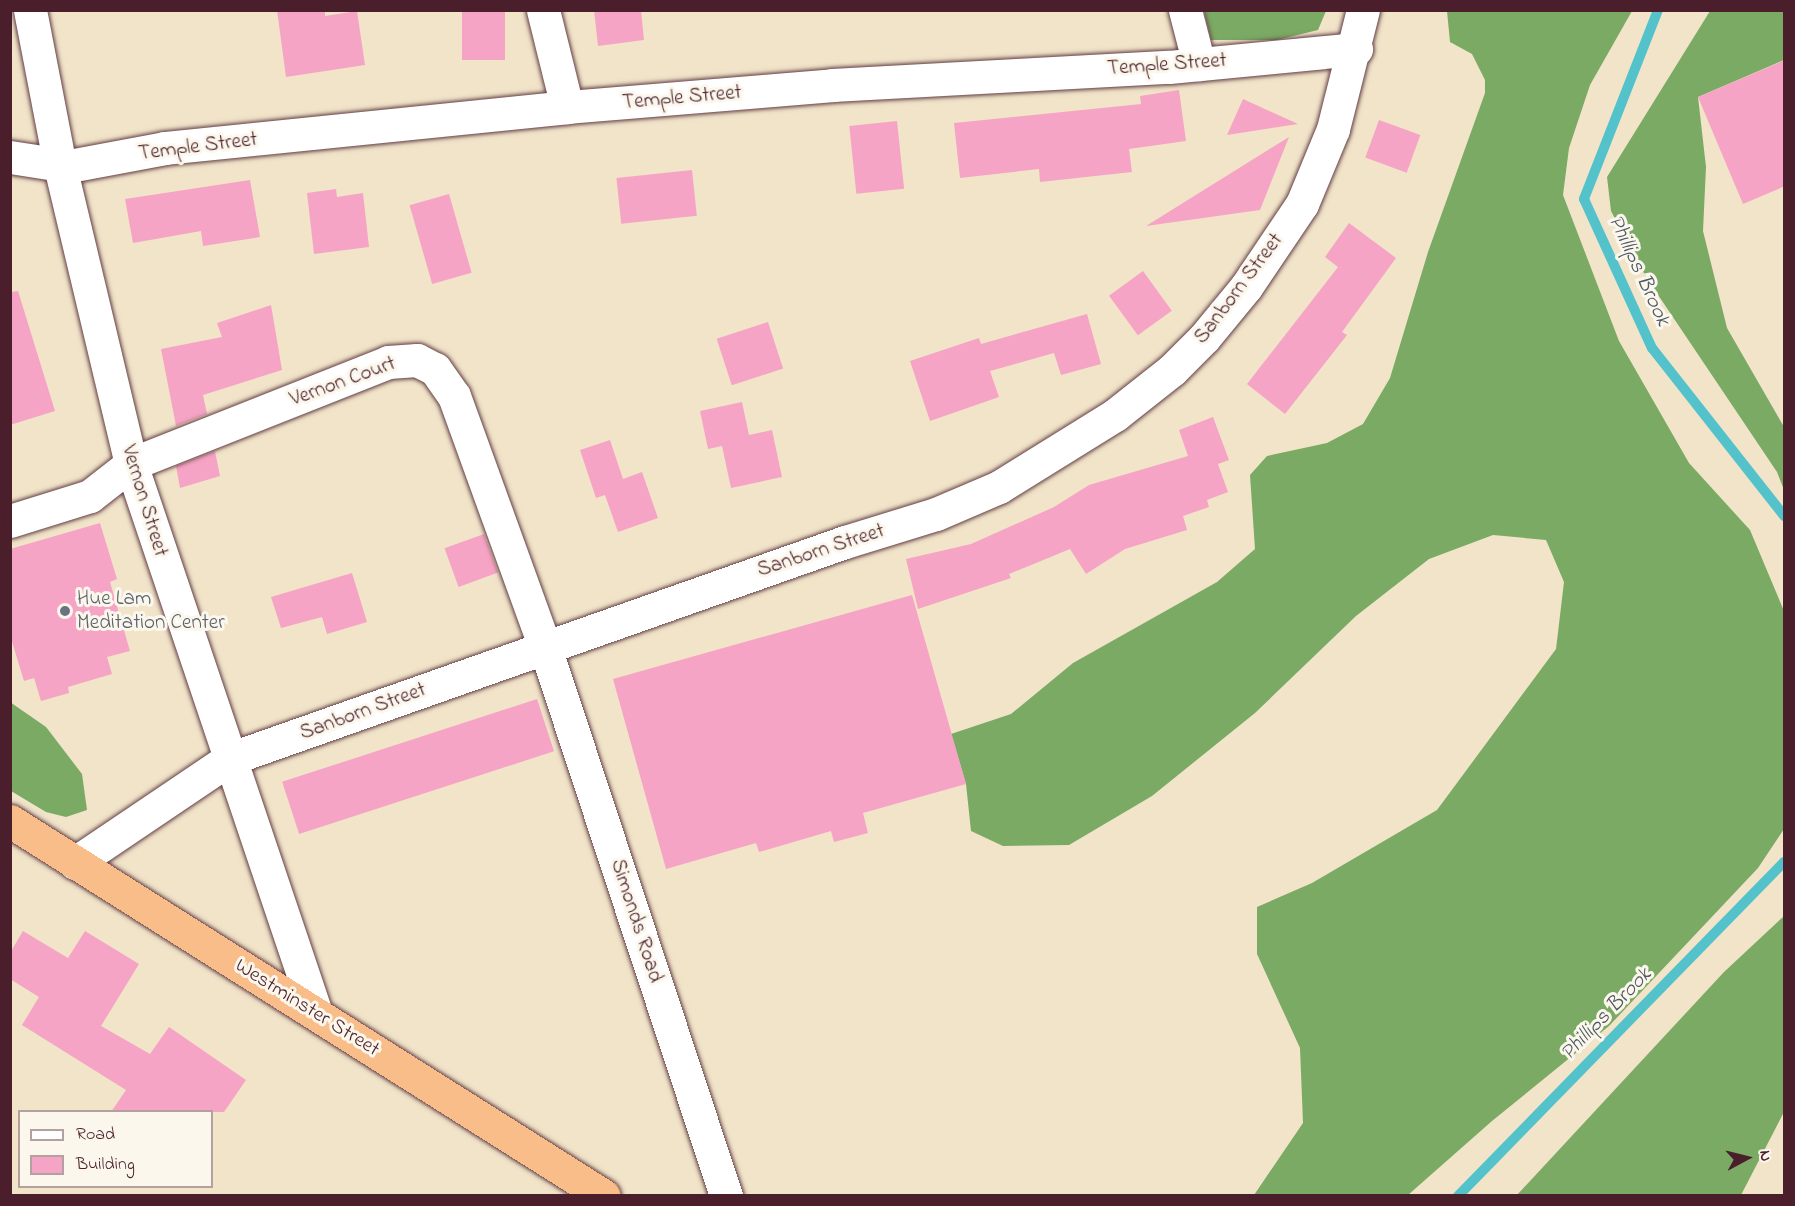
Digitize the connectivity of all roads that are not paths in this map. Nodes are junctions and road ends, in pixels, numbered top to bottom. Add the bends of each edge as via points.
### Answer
1 (30, 10) edge
2 (543, 10) edge
3 (1185, 10) edge
4 (1363, 10) edge
5 (1356, 49) junction
6 (1199, 64) junction
7 (567, 107) junction
8 (10, 157) edge
9 (60, 166) junction
10 (131, 464) junction
11 (10, 521) edge
12 (545, 647) junction
13 (229, 759) junction
14 (10, 821) edge
15 (75, 863) junction
16 (316, 1013) junction
17 (604, 1196) edge
18 (726, 1196) edge

1 - 9 street, Vernon Street
2 - 7 street
3 - 6 street
4 - 5 street, Sanborn Street
5 - 6 street, Temple Street
5 - 12 street, Sanborn Street via 1333,129 1302,204 1246,287 1204,338 1172,370 1115,415 999,487 936,514 844,542
6 - 7 street, Temple Street via 832,85
7 - 9 street, Temple Street via 165,148
8 - 9 street, Temple Street
9 - 10 street, Vernon Street
10 - 11 street, Vernon Court via 90,496
10 - 12 street, Vernon Court via 388,362 427,362 444,377 454,396
10 - 13 street, Vernon Street
12 - 13 street, Sanborn Street
12 - 18 street, Simonds Road
13 - 15 street, Sanborn Street
13 - 16 street, Vernon Street
14 - 15 highway, Westminster Street
15 - 16 highway, Westminster Street
16 - 17 highway, Westminster Street

